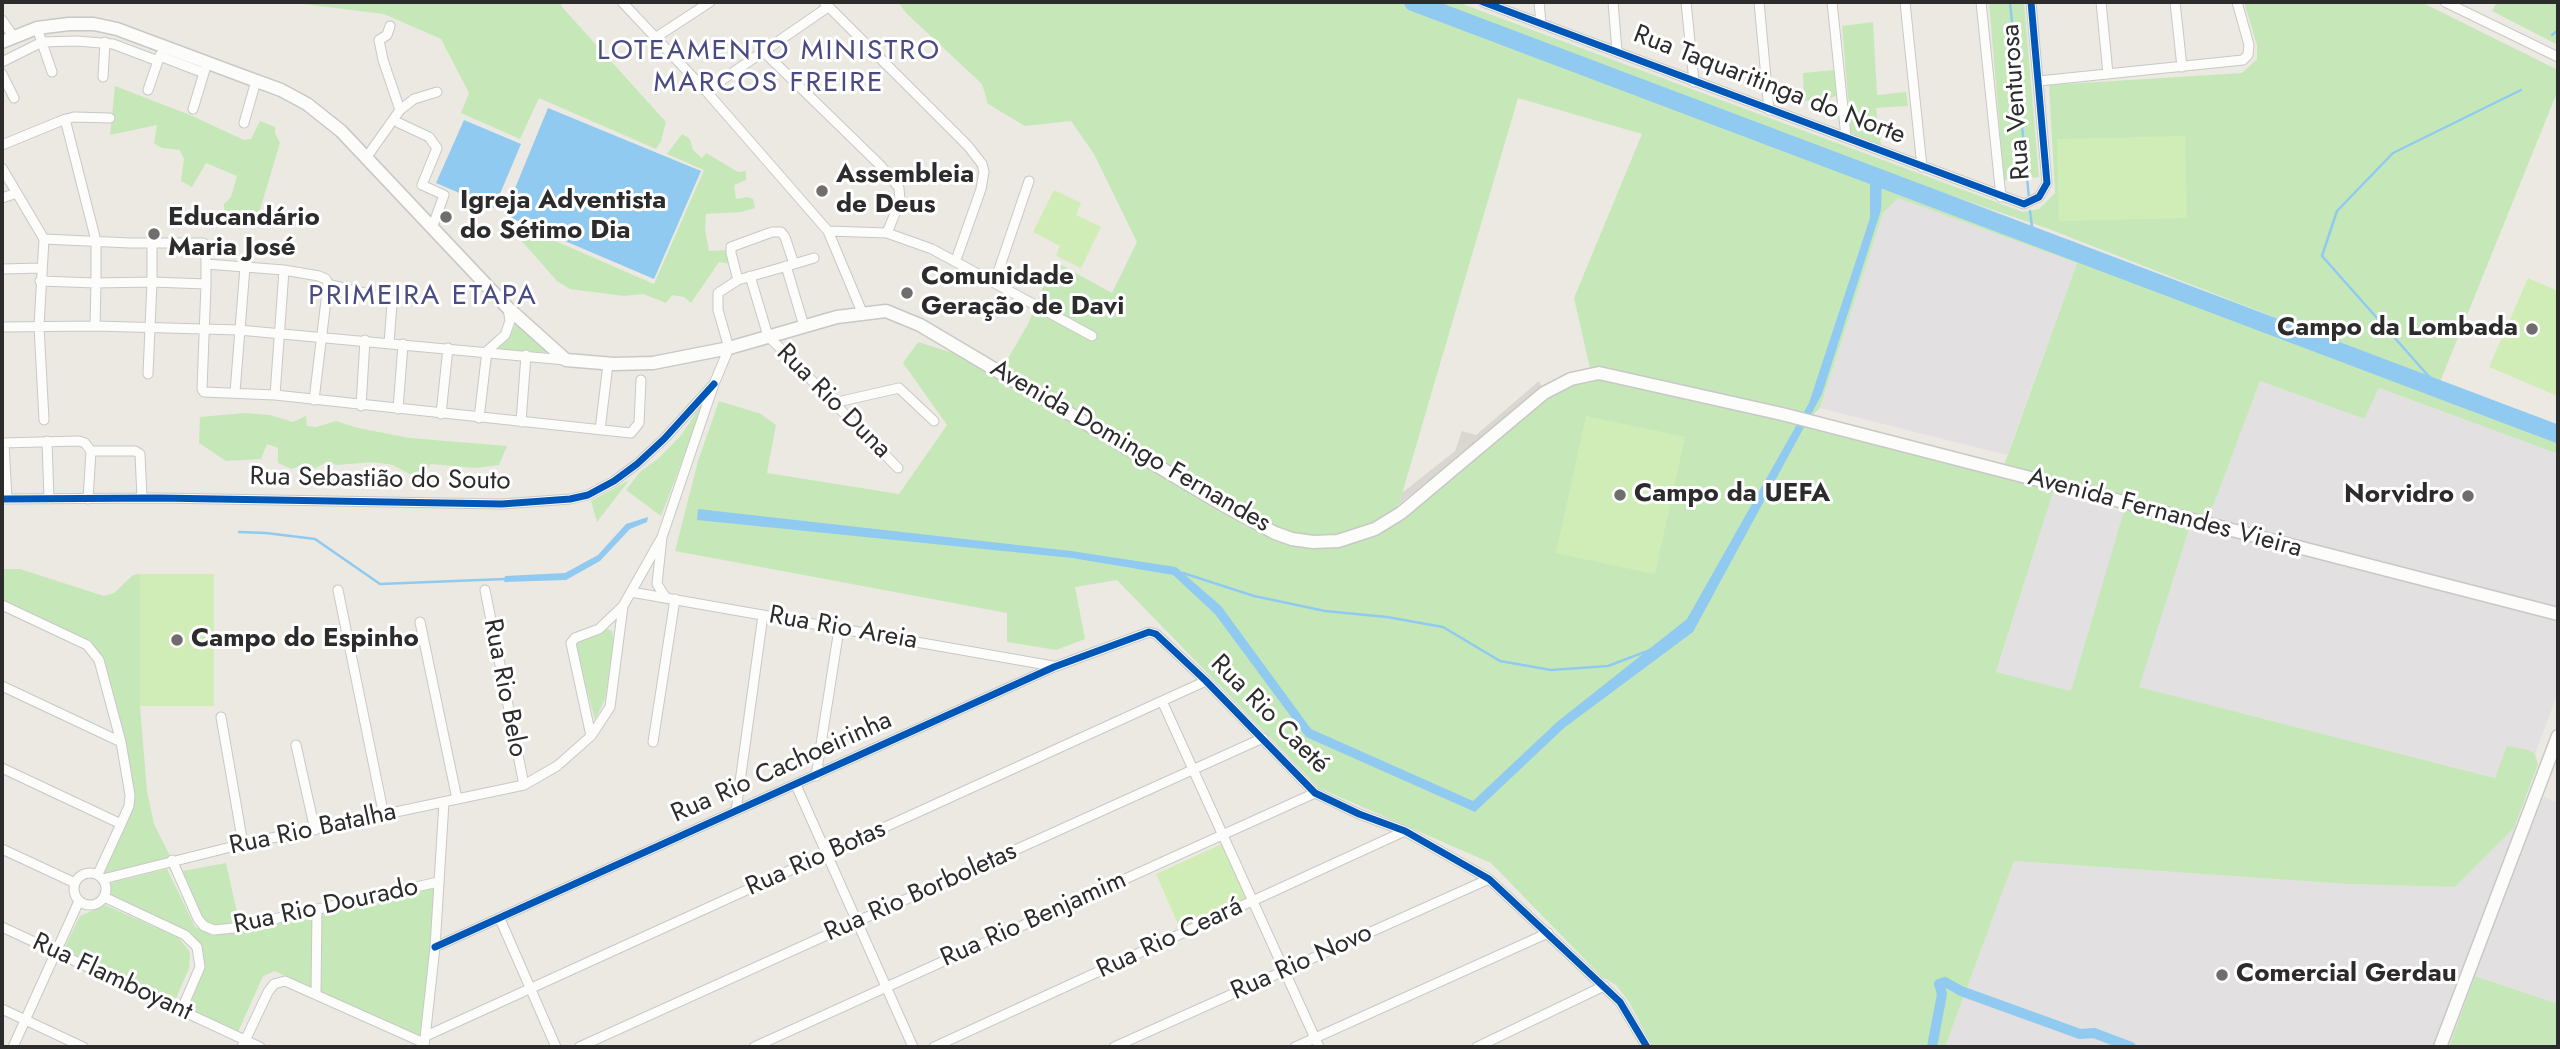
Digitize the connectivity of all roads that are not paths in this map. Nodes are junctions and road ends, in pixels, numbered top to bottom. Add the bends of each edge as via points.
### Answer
1 (622, 2) edge
2 (710, 2) edge
3 (1483, 2) edge
4 (1539, 2) edge
5 (1613, 2) edge
6 (1686, 2) edge
7 (1759, 2) edge
8 (1832, 2) edge
9 (1905, 2) edge
10 (1980, 2) edge
11 (2031, 2) edge
12 (2101, 2) edge
13 (2175, 2) edge
14 (2237, 2) edge
15 (2445, 2) edge
16 (826, 4) edge
17 (2, 20) edge
18 (1541, 23) junction
19 (390, 26) dead end
20 (37, 28) junction
21 (655, 38) junction
22 (8, 39) edge
23 (42, 42) junction
24 (105, 42) junction
25 (1617, 51) junction
26 (764, 52) junction
27 (160, 55) junction
28 (2558, 57) edge
29 (2, 62) edge
30 (2182, 67) junction
31 (206, 68) junction
32 (52, 72) dead end
33 (2, 74) edge
34 (2108, 74) junction
35 (103, 76) dead end
36 (256, 81) junction
37 (2039, 81) junction
38 (1694, 82) junction
39 (148, 90) dead end
40 (706, 91) junction
41 (437, 92) dead end
42 (14, 98) dead end
43 (193, 109) dead end
44 (400, 110) junction
45 (1769, 110) junction
46 (110, 118) dead end
47 (65, 119) junction
48 (398, 122) dead end
49 (244, 123) dead end
50 (1846, 137) junction
51 (2, 145) edge
52 (366, 159) junction
53 (1922, 167) junction
54 (2, 168) edge
55 (1029, 181) dead end
56 (17, 193) junction
57 (2001, 197) junction
58 (2039, 197) joint
59 (2, 198) edge
60 (432, 228) junction
61 (828, 231) junction
62 (887, 233) junction
63 (44, 239) junction
64 (96, 241) junction
65 (152, 244) junction
66 (814, 258) dead end
67 (956, 260) junction
68 (206, 264) junction
69 (790, 265) junction
70 (245, 267) junction
71 (41, 268) junction
72 (2, 269) edge
73 (284, 271) junction
74 (750, 276) junction
75 (738, 280) junction
76 (40, 281) junction
77 (995, 281) junction
78 (152, 282) junction
79 (96, 283) junction
80 (206, 284) junction
81 (328, 284) junction
82 (508, 309) junction
83 (862, 312) junction
84 (95, 326) junction
85 (804, 326) junction
86 (2, 327) edge
87 (39, 327) junction
88 (151, 327) junction
89 (205, 330) junction
90 (239, 330) junction
91 (280, 333) junction
92 (768, 336) junction
93 (1092, 336) dead end
94 (321, 338) junction
95 (365, 340) junction
96 (389, 343) junction
97 (403, 344) junction
98 (448, 348) junction
99 (729, 348) junction
100 (487, 351) junction
101 (526, 355) junction
102 (566, 360) junction
103 (608, 363) junction
104 (148, 374) dead end
105 (641, 380) dead end
106 (714, 384) junction
107 (235, 392) junction
108 (275, 395) junction
109 (314, 400) junction
110 (833, 403) junction
111 (361, 405) junction
112 (398, 409) junction
113 (441, 414) junction
114 (1782, 414) joint
115 (479, 418) junction
116 (44, 420) dead end
117 (934, 421) dead end
118 (521, 422) junction
119 (600, 430) junction
120 (47, 441) junction
121 (3, 443) edge
122 (90, 451) junction
123 (898, 468) dead end
124 (142, 498) junction
125 (5, 499) edge
126 (49, 499) junction
127 (89, 499) junction
128 (662, 537) junction
129 (338, 590) dead end
130 (485, 590) dead end
131 (631, 592) junction
132 (670, 599) junction
133 (2, 606) edge
134 (624, 606) junction
135 (763, 615) junction
136 (2555, 616) edge
137 (420, 622) dead end
138 (839, 629) junction
139 (1149, 632) joint
140 (1054, 667) junction
141 (1206, 681) junction
142 (2, 686) edge
143 (1162, 701) junction
144 (221, 717) dead end
145 (591, 736) junction
146 (2558, 736) edge
147 (1263, 738) junction
148 (121, 742) junction
149 (653, 742) dead end
150 (296, 745) dead end
151 (2, 768) edge
152 (1193, 770) junction
153 (816, 776) junction
154 (524, 785) junction
155 (796, 785) junction
156 (1315, 793) junction
157 (457, 799) junction
158 (444, 802) junction
159 (736, 811) junction
160 (384, 816) junction
161 (121, 824) junction
162 (314, 830) junction
163 (1405, 831) junction
164 (1223, 835) junction
165 (243, 844) junction
166 (2, 849) edge
167 (827, 854) junction
168 (173, 860) junction
169 (100, 876) junction
170 (1489, 879) junction
171 (438, 882) junction
172 (75, 883) junction
173 (104, 897) junction
174 (79, 901) junction
175 (1253, 901) junction
176 (317, 909) junction
177 (500, 919) junction
178 (857, 921) junction
179 (2, 927) edge
180 (1548, 933) junction
181 (435, 947) junction
182 (55, 952) junction
183 (1285, 971) junction
184 (1604, 986) junction
185 (887, 987) junction
186 (530, 989) junction
187 (316, 995) junction
188 (2, 1009) edge
189 (181, 1011) junction
190 (25, 1020) junction
191 (425, 1042) edge
192 (1317, 1043) edge
193 (244, 1044) edge
194 (13, 1047) edge
195 (83, 1047) edge
196 (260, 1047) edge
197 (556, 1047) edge
198 (579, 1047) edge
199 (754, 1047) edge
200 (913, 1047) edge
201 (934, 1047) edge
202 (1114, 1047) edge
203 (1295, 1047) edge
204 (1477, 1047) edge
205 (1647, 1047) edge
206 (2440, 1047) edge

1 - 21 street
2 - 21 street
3 - 18 street, Rua Taquaritinga do Norte
4 - 18 street
5 - 25 street
6 - 38 street
7 - 45 street
8 - 50 street
9 - 53 street
10 - 57 street, Rua Venturosa
11 - 37 street, Rua Venturosa
12 - 34 street
13 - 30 street
14 - 30 street via 2249,51 2243,60
15 - 28 street
16 - 26 street
16 - 67 street via 982,164 981,189
17 - 22 street
18 - 25 street, Rua Taquaritinga do Norte
19 - 44 street via 379,40
20 - 22 main road
20 - 23 street
20 - 27 main road via 94,24 117,29
21 - 40 street
23 - 24 street
23 - 29 street
23 - 32 street
24 - 27 street
24 - 35 street
25 - 38 street, Rua Taquaritinga do Norte
26 - 40 street
26 - 62 street via 899,188 900,201
27 - 31 main road
27 - 39 street
30 - 34 street
31 - 36 main road
31 - 43 street
33 - 42 street
34 - 37 street
36 - 49 street
36 - 52 main road via 307,104
37 - 58 street, Rua Venturosa via 2047,183
38 - 45 street, Rua Taquaritinga do Norte
40 - 61 street
41 - 44 street via 414,99
44 - 52 street
45 - 50 street, Rua Taquaritinga do Norte
46 - 47 street
47 - 51 street
47 - 64 street
48 - 60 street via 429,137 437,148 422,185 444,195
50 - 53 street, Rua Taquaritinga do Norte
52 - 60 main road
53 - 57 street, Rua Taquaritinga do Norte
54 - 56 street
55 - 77 street
56 - 59 street
56 - 63 street
57 - 58 street, Rua Taquaritinga do Norte via 2024,204
60 - 82 main road
61 - 62 street
61 - 83 street
62 - 67 street
63 - 64 street
63 - 71 street
64 - 65 street
64 - 79 street
65 - 68 street via 205,244
65 - 78 street
66 - 69 street
67 - 77 street
68 - 70 street
68 - 80 street
69 - 74 street
69 - 75 street via 783,235 772,232 731,247
69 - 85 street
70 - 73 street
70 - 90 street
71 - 72 street
71 - 76 street
73 - 81 street via 320,276
73 - 91 street
74 - 75 street
74 - 92 street
75 - 99 street via 719,290 716,298
76 - 79 street
76 - 87 street
77 - 93 street
78 - 79 street
78 - 80 street
78 - 88 street
79 - 84 street
80 - 89 street
81 - 94 street
81 - 96 street via 390,299
82 - 100 street via 505,335
82 - 102 main road
83 - 85 main road, Avenida Domingo Fernandes
83 - 114 main road, Avenida Domingo Fernandes via 887,312 920,325 1260,526 1313,542 1354,538 1401,513 1544,393 1585,374 1599,373
84 - 87 street
84 - 88 street
85 - 92 main road, Avenida Domingo Fernandes
86 - 87 street
87 - 116 street
88 - 89 street
88 - 104 street
89 - 90 street
89 - 107 street via 202,390
90 - 91 street
90 - 107 street
91 - 94 street
91 - 108 street
92 - 99 main road
92 - 110 street, Rua Rio Duna
94 - 95 street
94 - 109 street
95 - 96 street
95 - 111 street
96 - 97 street
97 - 98 street
97 - 112 street
98 - 100 street
98 - 113 street
99 - 103 main road via 653,363
99 - 106 street
100 - 101 street
100 - 115 street
101 - 102 street
101 - 118 street
102 - 103 main road
103 - 119 street
105 - 119 street via 639,424 631,433
106 - 124 street, Rua Sebastião do Souto via 637,464 589,495 570,499 502,504
106 - 128 street
107 - 108 street
108 - 109 street
109 - 111 street
110 - 117 street via 899,388
110 - 123 street, Rua Rio Duna
111 - 112 street
112 - 113 street
113 - 115 street
114 - 136 main road, Avenida Fernandes Vieira
115 - 118 street
118 - 119 street
120 - 121 street
120 - 122 street via 79,440
120 - 126 street
121 - 125 street
122 - 124 street via 140,454
122 - 127 street
124 - 127 street, Rua Sebastião do Souto
125 - 126 street, Rua Sebastião do Souto
126 - 127 street, Rua Sebastião do Souto
128 - 131 street
128 - 132 street via 657,584
129 - 160 street
130 - 154 street, Rua Rio Belo
131 - 132 street, Rua Rio Areia
131 - 134 street
132 - 135 street, Rua Rio Areia
132 - 149 street
133 - 148 street via 94,652
134 - 145 street, Rua Rio Batalha via 610,707
134 - 145 street via 600,629 571,643
135 - 138 street, Rua Rio Areia
135 - 159 street
137 - 157 street
138 - 140 street, Rua Rio Areia
138 - 153 street
139 - 140 street, Rua Rio Cachoeirinha
139 - 141 street, Rua Rio Caeté
140 - 153 street, Rua Rio Cachoeirinha
141 - 143 street, Rua Rio Botas
141 - 147 street, Rua Rio Caeté
142 - 148 street
143 - 152 street
143 - 167 street, Rua Rio Botas
144 - 165 street
145 - 154 street, Rua Rio Batalha via 567,759
146 - 206 main road
147 - 152 street, Rua Rio Borboletas
147 - 156 street, Rua Rio Caeté
148 - 161 street via 130,795
150 - 162 street
151 - 161 street
152 - 164 street
152 - 178 street, Rua Rio Borboletas
153 - 155 street, Rua Rio Cachoeirinha
154 - 157 street, Rua Rio Batalha
155 - 159 street, Rua Rio Cachoeirinha
155 - 167 street
156 - 163 street, Rua Rio Caeté
156 - 164 street, Rua Rio Benjamim
157 - 158 street, Rua Rio Batalha
158 - 160 street, Rua Rio Batalha
158 - 171 street
159 - 177 street, Rua Rio Cachoeirinha
160 - 162 street, Rua Rio Batalha
161 - 169 street
162 - 165 street, Rua Rio Batalha
163 - 170 street, Rua Rio Caeté
163 - 175 street, Rua Rio Ceará
164 - 175 street
164 - 185 street, Rua Rio Benjamim
165 - 168 street, Rua Rio Batalha
166 - 172 street
167 - 178 street
167 - 186 street, Rua Rio Botas
168 - 169 street, Rua Rio Batalha
168 - 176 street, Rua Rio Dourado via 198,919 209,929 225,930
169 - 172 street via 87,873
169 - 173 street via 106,888
170 - 180 street, Rua Rio Caeté
170 - 183 street, Rua Rio Novo
171 - 176 street, Rua Rio Dourado
171 - 181 street
172 - 174 street
173 - 174 street via 90,905
173 - 189 street via 185,934 197,947 200,967
174 - 182 street
175 - 183 street
175 - 201 street, Rua Rio Ceará
176 - 187 street
177 - 181 street, Rua Rio Cachoeirinha
177 - 186 street
178 - 185 street
178 - 198 street, Rua Rio Borboletas
179 - 182 street, Rua Flamboyant
180 - 184 street, Rua Rio Caeté
180 - 192 street
181 - 191 street
182 - 189 street, Rua Flamboyant
182 - 190 street
183 - 192 street
183 - 202 street, Rua Rio Novo
184 - 204 street
184 - 205 street, Rua Rio Caeté via 1620,1002
185 - 199 street, Rua Rio Benjamim
185 - 200 street
186 - 191 street, Rua Rio Botas
186 - 197 street
187 - 191 street
187 - 193 street via 285,981 274,984
188 - 190 street
189 - 193 street, Rua Flamboyant
190 - 194 street
190 - 195 street
192 - 203 street
193 - 196 street, Rua Flamboyant

